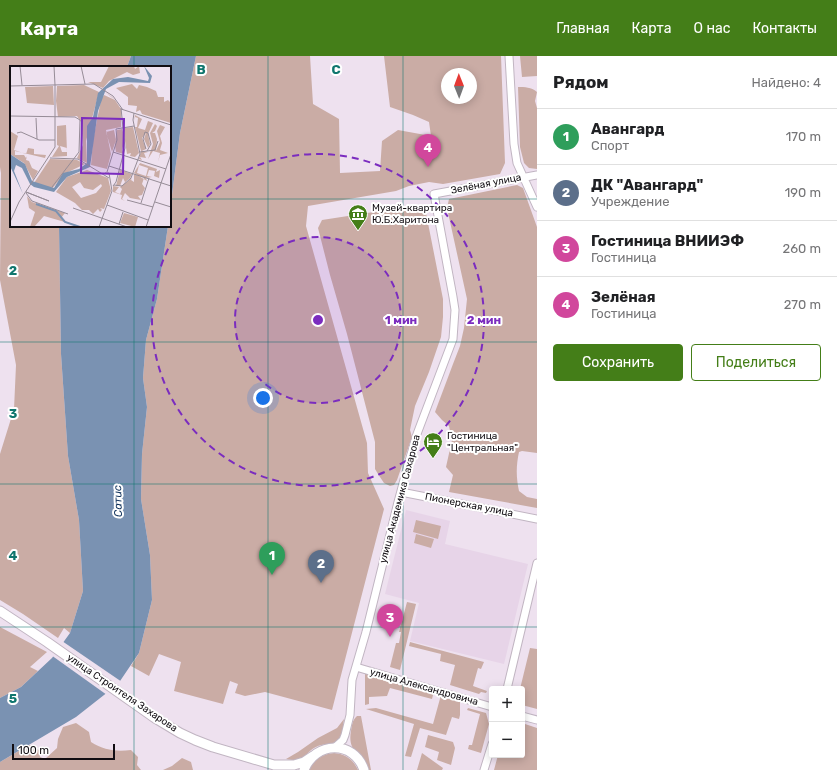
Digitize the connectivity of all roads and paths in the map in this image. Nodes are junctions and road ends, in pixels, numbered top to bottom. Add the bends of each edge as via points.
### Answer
1 (509, 56) edge
2 (537, 175) edge
3 (524, 177) junction
4 (434, 194) joint
5 (537, 207) edge
6 (401, 492) junction
7 (537, 519) edge
8 (537, 563) edge
9 (0, 611) edge
10 (356, 667) junction
11 (508, 686) edge
12 (489, 706) edge
13 (525, 717) edge
14 (537, 720) edge
15 (345, 735) junction
16 (334, 748) junction
17 (354, 754) junction
18 (489, 754) edge
19 (313, 756) junction
20 (274, 765) junction
21 (285, 770) edge
22 (304, 770) edge
23 (364, 770) edge
24 (484, 770) edge

1 - 3 street via 514,144 517,163
2 - 3 street, Зелёная улица
3 - 4 street, Зелёная улица
3 - 5 street
4 - 6 street, улица Академика Сахарова via 455,310 453,339 417,434
6 - 7 street, Пионерская улица
6 - 10 street, улица Академика Сахарова
8 - 11 street
9 - 20 street, улица Строителя Захарова via 180,733 213,747
10 - 12 street, улица Александровича
10 - 15 street, улица Академика Сахарова
13 - 14 street
15 - 16 street, улица Академика Сахарова
15 - 17 street
16 - 17 street
16 - 19 street via 325,749
17 - 23 street
18 - 24 street
19 - 20 street, улица Строителя Захарова via 294,765
19 - 22 street
20 - 21 street, улица Строителя Захарова

